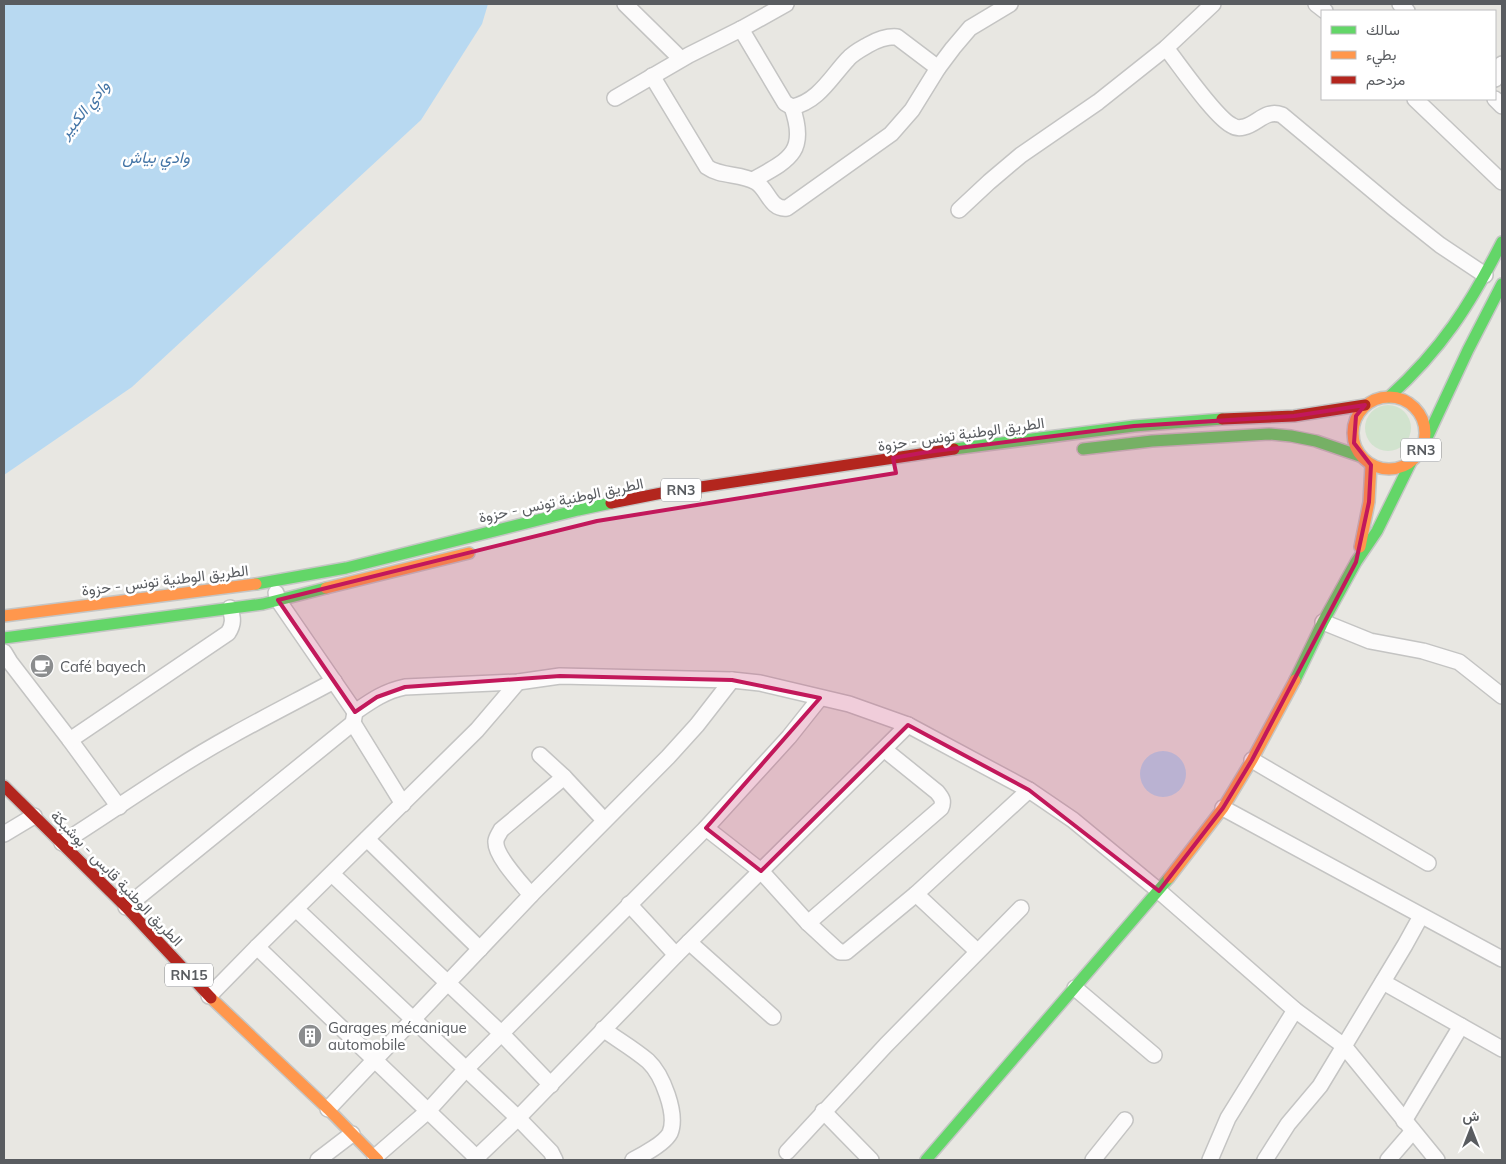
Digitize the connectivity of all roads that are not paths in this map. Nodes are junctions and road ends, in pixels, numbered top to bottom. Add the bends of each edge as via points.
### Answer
1 (625, 4) edge
2 (786, 4) edge
3 (1010, 4) edge
4 (1206, 6) edge
5 (741, 29) junction
6 (1166, 48) junction
7 (681, 60) junction
8 (1502, 64) edge
9 (938, 68) junction
10 (652, 76) junction
11 (1496, 77) edge
12 (615, 98) dead end
13 (1416, 100) edge
14 (792, 107) junction
15 (754, 180) junction
16 (1502, 182) edge
17 (959, 210) dead end
18 (1502, 242) edge
19 (1485, 275) junction
20 (1502, 284) edge
21 (1389, 397) junction
22 (1365, 405) junction
23 (1424, 444) junction
24 (1072, 450) dead end
25 (1360, 456) junction
26 (1411, 462) junction
27 (1371, 465) junction
28 (481, 550) dead end
29 (1356, 562) junction
30 (272, 582) junction
31 (278, 600) junction
32 (230, 608) junction
33 (4, 616) edge
34 (1323, 622) junction
35 (4, 638) edge
36 (4, 652) edge
37 (732, 680) junction
38 (334, 681) junction
39 (518, 682) junction
40 (1502, 696) edge
41 (820, 698) junction
42 (354, 718) junction
43 (908, 725) junction
44 (70, 740) junction
45 (885, 750) junction
46 (540, 755) dead end
47 (1252, 760) junction
48 (564, 777) junction
49 (4, 786) edge
50 (1029, 790) junction
51 (402, 804) junction
52 (120, 807) junction
53 (1222, 808) junction
54 (34, 816) junction
55 (604, 820) junction
56 (706, 828) junction
57 (4, 834) edge
58 (367, 839) junction
59 (62, 843) junction
60 (1428, 863) dead end
61 (761, 871) junction
62 (332, 874) junction
63 (1159, 891) junction
64 (916, 894) junction
65 (531, 895) junction
66 (629, 904) junction
67 (126, 907) junction
68 (1021, 908) dead end
69 (296, 909) junction
70 (1421, 916) junction
71 (808, 923) junction
72 (690, 942) junction
73 (257, 947) junction
74 (480, 949) junction
75 (977, 951) junction
76 (676, 955) junction
77 (1502, 959) edge
78 (1383, 982) junction
79 (448, 983) junction
80 (1075, 988) junction
81 (210, 996) junction
82 (1296, 1010) junction
83 (773, 1017) dead end
84 (414, 1020) junction
85 (1461, 1026) junction
86 (603, 1030) junction
87 (502, 1034) junction
88 (1344, 1046) junction
89 (1502, 1049) edge
90 (1154, 1055) dead end
91 (376, 1061) junction
92 (466, 1070) junction
93 (551, 1085) junction
94 (328, 1109) junction
95 (428, 1111) junction
96 (823, 1111) junction
97 (518, 1118) junction
98 (1125, 1120) dead end
99 (1409, 1126) junction
100 (352, 1134) junction
101 (787, 1152) dead end
102 (377, 1158) edge
103 (476, 1159) edge
104 (318, 1160) edge
105 (555, 1160) edge
106 (633, 1160) edge
107 (872, 1160) edge
108 (926, 1160) edge
109 (1093, 1160) edge
110 (1210, 1160) edge
111 (1265, 1160) edge
112 (1388, 1160) edge
113 (1437, 1160) edge

1 - 7 street
2 - 5 street
3 - 9 street via 970,28
4 - 6 street
5 - 7 street
5 - 14 street via 785,103
6 - 17 street via 1098,102 1021,155
6 - 19 street via 1231,126 1249,126 1267,114 1282,115 1440,245
7 - 10 street
8 - 11 street
9 - 14 street via 897,37 887,37 850,57 821,92
9 - 15 street via 912,110 891,134 787,208 778,206
10 - 12 street
10 - 15 street via 707,167
13 - 16 street
14 - 15 street via 798,127 794,151 788,159
18 - 19 main road, RN3
19 - 21 main road, RN3 via 1460,320 1433,355
20 - 23 main road, RN3
21 - 22 main road, RN3
21 - 23 main road, RN3 via 1402,399 1414,406 1422,417
22 - 25 main road via 1356,416 1352,429
22 - 30 main road, الطريق الوطنية تونس - حزوة / RN3 via 1294,416 1134,426 946,450 894,462 667,492 578,510 346,568
23 - 26 main road, RN3
24 - 25 main road, RN3 via 1269,434 1316,441
25 - 27 main road, RN3
26 - 27 main road, RN3 via 1392,470
26 - 29 main road via 1377,531
27 - 29 main road via 1369,502
28 - 31 main road
29 - 34 main road
30 - 31 street
30 - 33 main road, الطريق الوطنية تونس - حزوة / RN3
31 - 32 main road
31 - 38 street
32 - 35 main road
32 - 44 street via 233,619 228,633
34 - 40 street via 1370,641 1423,650 1459,662
34 - 47 main road
36 - 44 street
37 - 39 street via 560,676
37 - 41 street via 760,682
37 - 55 street via 686,738
38 - 42 street
38 - 52 street via 174,770
39 - 42 street via 405,687 377,697
39 - 51 street via 477,730
41 - 43 street via 849,704
41 - 56 street
42 - 51 street
42 - 67 street
43 - 45 street
43 - 50 street
44 - 52 street
45 - 61 street
45 - 71 street via 937,792 942,798 941,808
46 - 48 street
47 - 53 main road
47 - 60 street
48 - 55 street
48 - 65 street via 501,830 496,840 500,857
49 - 54 main road, الطريق الوطنية قابس - بوشبكة / RN15
50 - 63 street via 1073,820
50 - 64 street
51 - 58 street
52 - 59 street
53 - 63 main road
53 - 70 street
54 - 57 street
54 - 59 main road, الطريق الوطنية قابس - بوشبكة / RN15
55 - 65 street
56 - 61 street
56 - 66 street
58 - 62 street
58 - 74 street
59 - 67 main road, الطريق الوطنية قابس - بوشبكة / RN15
61 - 71 street
61 - 72 street
62 - 69 street
62 - 79 street
63 - 80 main road
63 - 82 street
64 - 71 street via 846,952 840,952
64 - 75 street
65 - 74 street
66 - 76 street
66 - 87 street
67 - 81 main road, الطريق الوطنية قابس - بوشبكة / RN15
68 - 75 street
69 - 73 street
69 - 84 street
70 - 77 street
70 - 78 street
72 - 76 street
72 - 83 street
73 - 81 street
73 - 91 street
74 - 79 street
75 - 96 street
76 - 86 street
78 - 85 street
78 - 88 street
79 - 84 street
79 - 87 street
80 - 90 street
80 - 108 main road
81 - 94 main road, الطريق الوطنية قابس - بوشبكة / RN15
82 - 88 street
82 - 110 street via 1228,1118
84 - 91 street
84 - 92 street
85 - 89 street
85 - 99 street
86 - 93 street
86 - 106 street via 648,1062 659,1075 668,1098 672,1119 670,1134
87 - 92 street
87 - 93 street
88 - 99 street
88 - 111 street via 1320,1086 1288,1124
91 - 94 street
91 - 95 street
92 - 95 street
92 - 97 street
93 - 97 street
94 - 100 main road, الطريق الوطنية قابس - بوشبكة / RN15
95 - 102 street
95 - 103 street
96 - 101 street
96 - 107 street
97 - 103 street
97 - 105 street via 552,1152
98 - 109 street
99 - 112 street
99 - 113 street
100 - 102 main road, الطريق الوطنية قابس - بوشبكة / RN15
100 - 104 street

